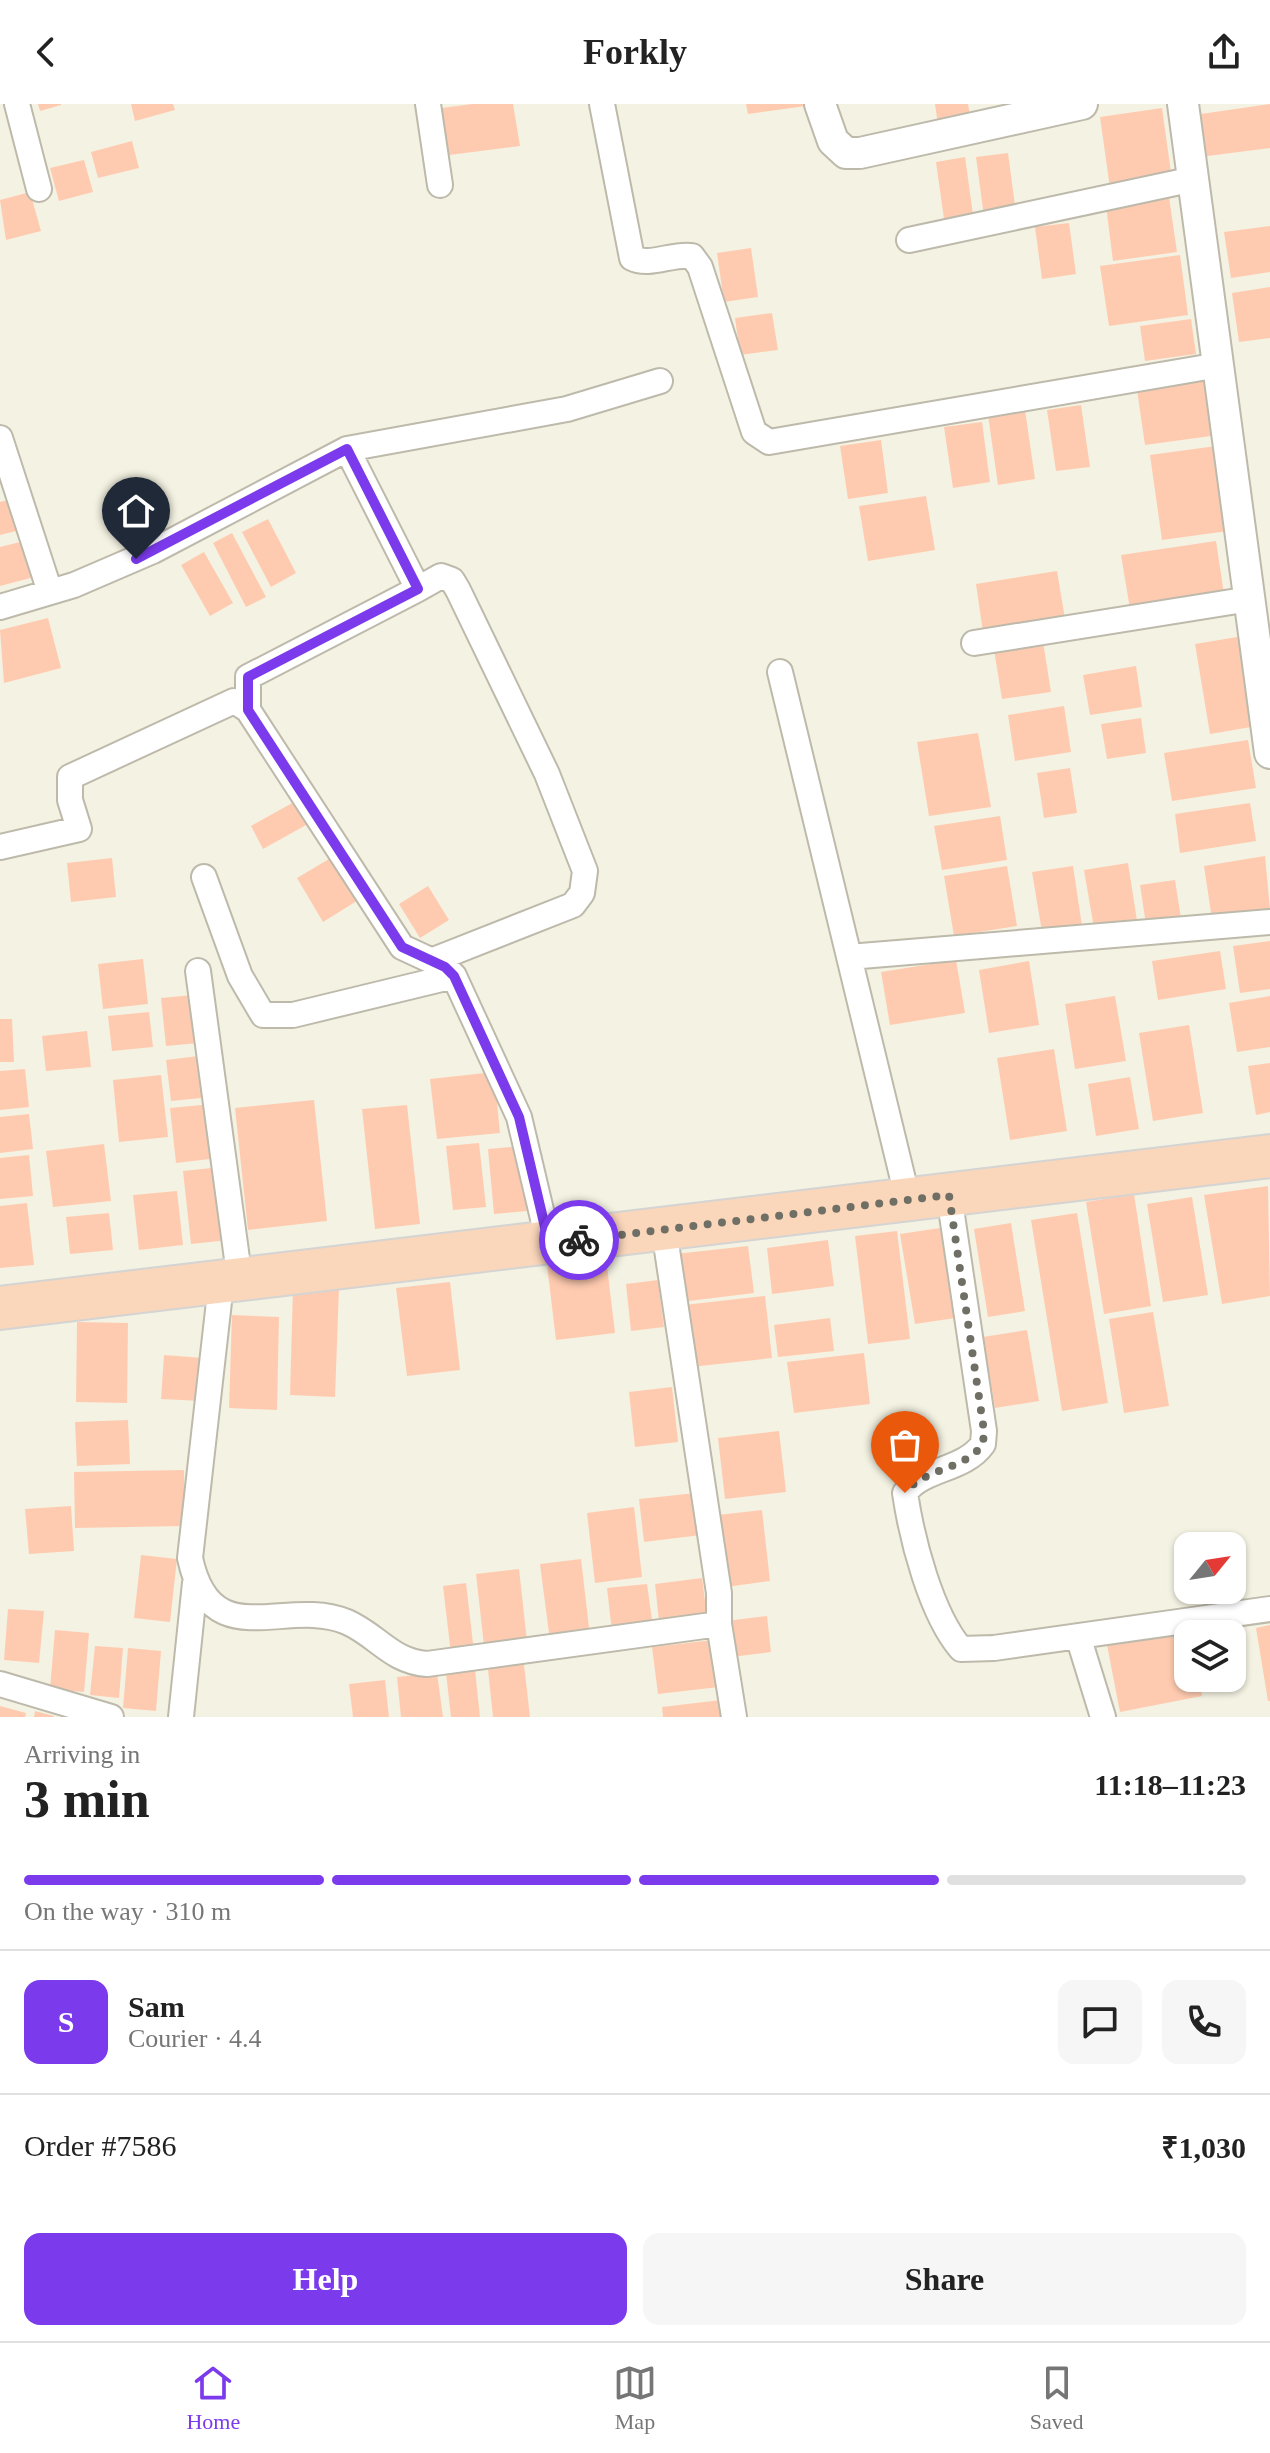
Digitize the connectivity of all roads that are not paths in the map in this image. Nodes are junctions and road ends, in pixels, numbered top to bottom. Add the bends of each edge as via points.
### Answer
1 (17, 104) edge
2 (428, 104) edge
3 (602, 104) edge
4 (820, 104) edge
5 (1082, 104) edge
6 (1183, 104) edge
7 (1194, 179) junction
8 (440, 185) dead end
9 (39, 189) dead end
10 (909, 240) dead end
11 (1219, 365) junction
12 (660, 381) dead end
13 (0, 438) edge
14 (347, 449) junction
15 (418, 589) junction
16 (50, 592) junction
17 (1257, 604) edge
18 (0, 607) edge
19 (974, 643) dead end
20 (780, 672) dead end
21 (248, 710) junction
22 (1270, 753) edge
23 (0, 847) edge
24 (204, 877) dead end
25 (1270, 922) edge
26 (849, 957) junction
27 (431, 961) junction
28 (198, 971) dead end
29 (454, 976) junction
30 (1270, 1156) edge
31 (949, 1195) junction
32 (908, 1200) junction
33 (664, 1230) junction
34 (549, 1244) junction
35 (230, 1283) junction
36 (0, 1308) edge
37 (195, 1583) junction
38 (1270, 1609) edge
39 (719, 1624) junction
40 (1078, 1636) junction
41 (0, 1684) edge
42 (111, 1717) edge
43 (181, 1717) edge
44 (734, 1717) edge
45 (1103, 1717) edge

1 - 9 street
2 - 8 street
3 - 11 street via 632,258 641,262 692,256 754,432 769,442
4 - 5 street via 833,141 846,153 860,153
6 - 7 street
7 - 10 street
7 - 11 street
11 - 17 street
12 - 14 street via 567,409
13 - 16 street
14 - 15 street
14 - 16 street via 162,547
15 - 21 street via 248,677
15 - 27 street via 441,576 458,590 547,774 585,871 582,893 573,905
16 - 18 street
17 - 19 street
17 - 22 street
20 - 26 street
21 - 23 street via 234,701 70,777 79,829
21 - 27 street via 391,932 402,947
24 - 29 street via 240,976 263,1015 293,1015
25 - 26 street
26 - 32 street
27 - 29 street
28 - 35 street
29 - 34 street via 519,1117
30 - 31 highway
31 - 32 highway
31 - 40 street via 983,1444 962,1462 912,1484 905,1493 908,1512 939,1615 961,1649
32 - 33 highway
33 - 34 highway
33 - 39 street via 719,1593
34 - 35 highway
35 - 36 highway
35 - 37 street via 190,1558
37 - 39 street via 210,1605 232,1615 332,1617 413,1663
37 - 43 street
38 - 40 street
39 - 44 street
40 - 45 street
41 - 42 street

